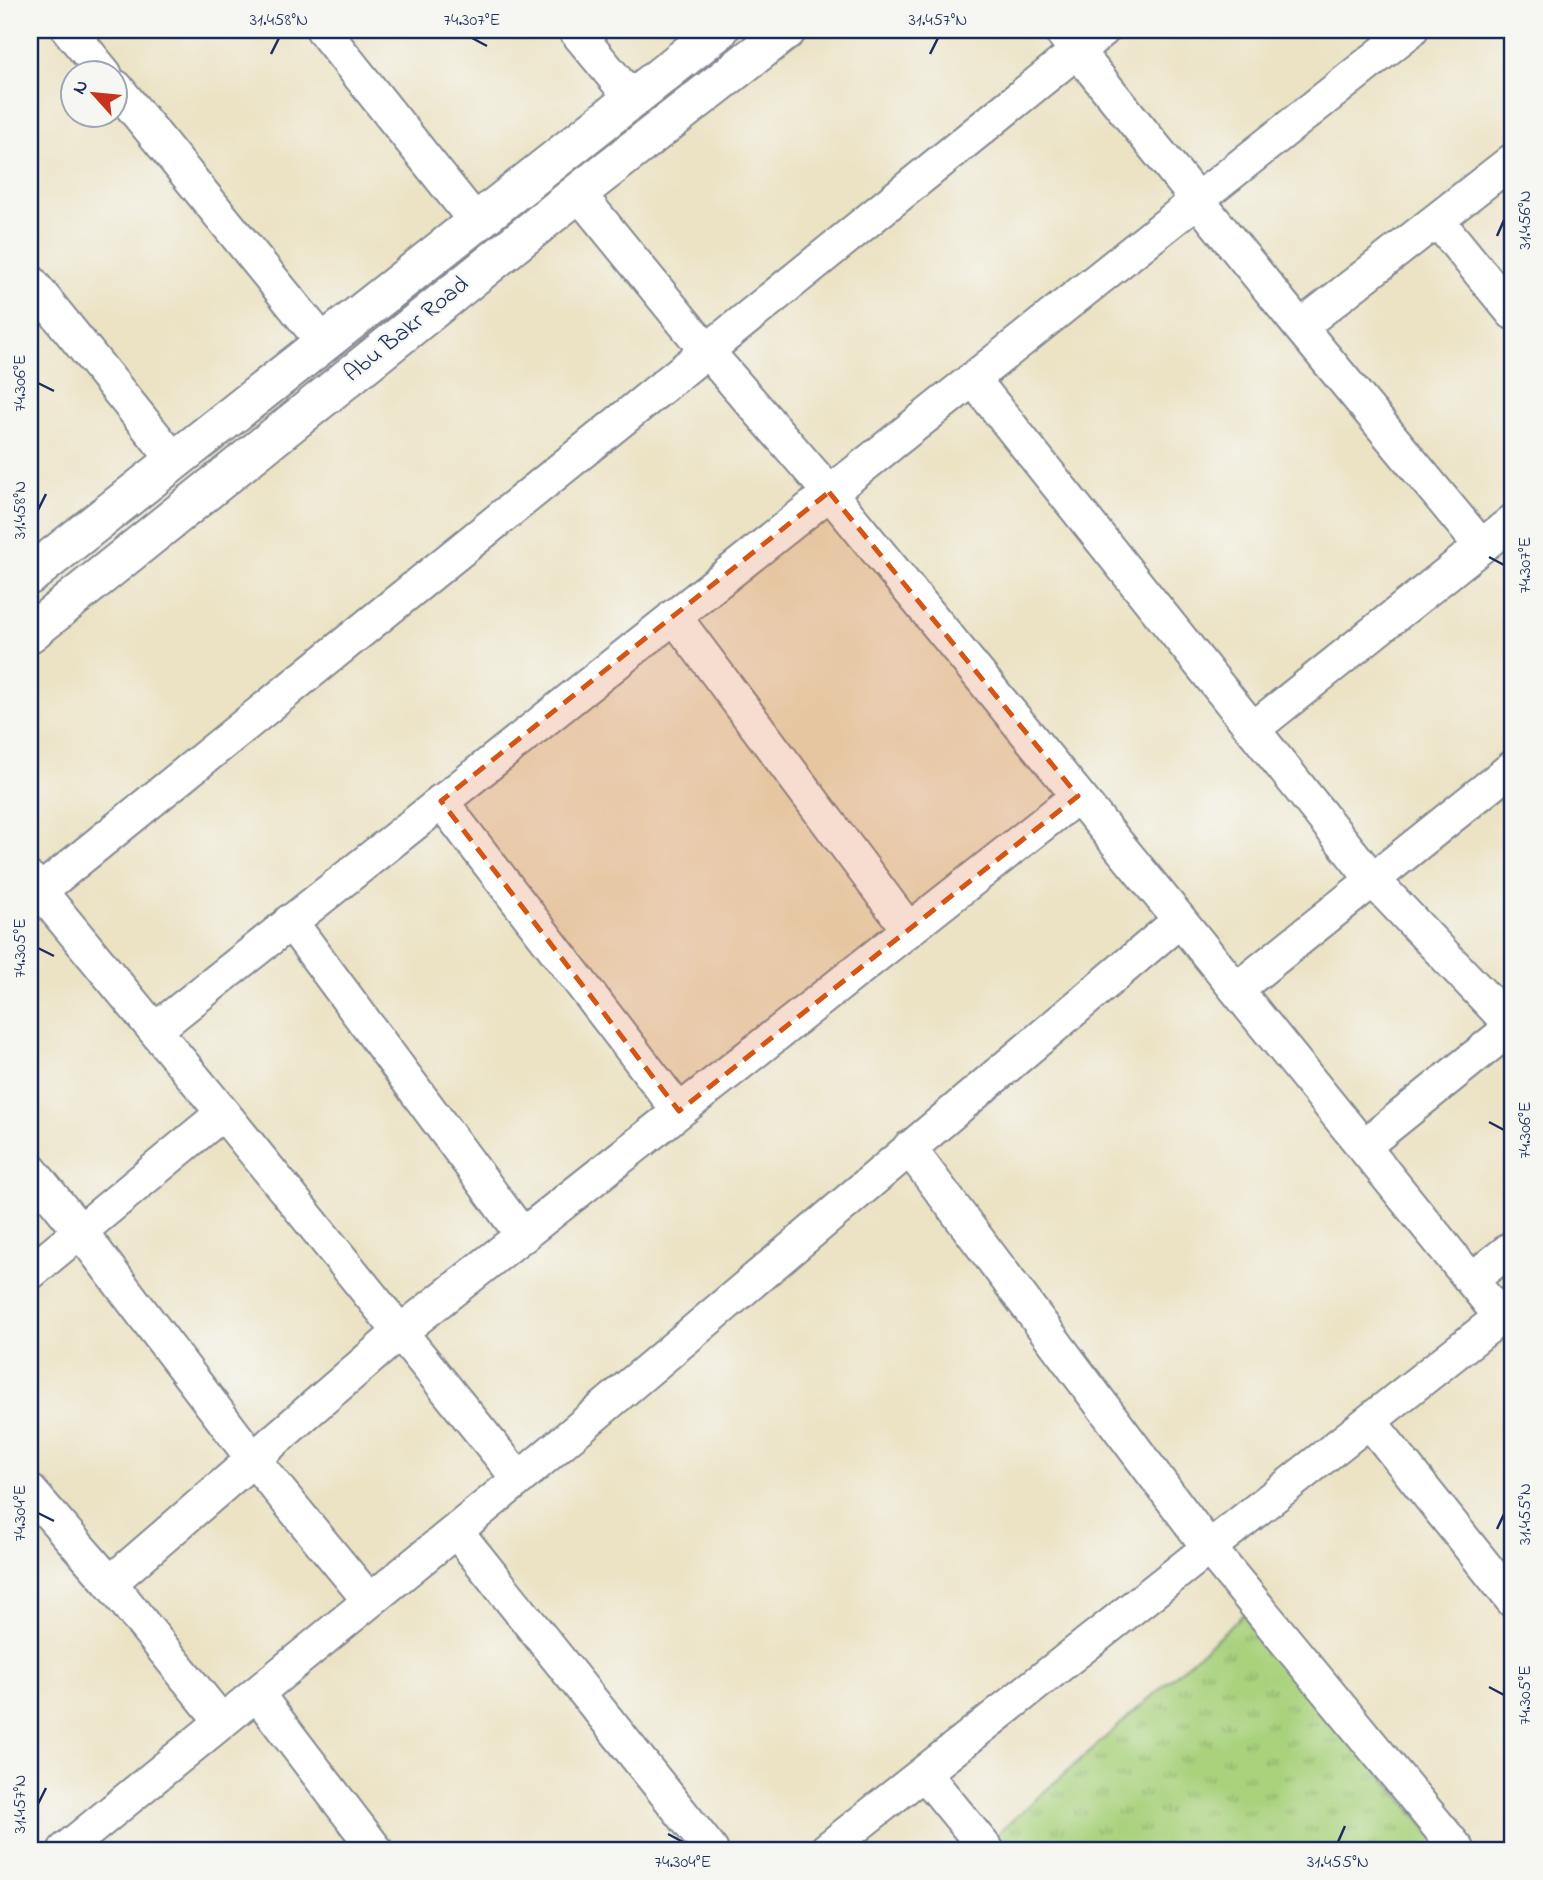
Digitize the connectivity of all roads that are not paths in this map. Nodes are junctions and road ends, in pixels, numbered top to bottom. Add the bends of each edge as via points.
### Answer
1 (69, 30) edge
2 (323, 30) edge
3 (575, 30) edge
4 (719, 30) edge
5 (787, 30) edge
6 (1103, 30) edge
7 (1411, 30) edge
8 (1069, 40) edge
9 (93, 60) edge
10 (632, 99) junction
11 (130, 104) edge
12 (1513, 160) edge
13 (578, 193) junction
14 (1197, 200) junction
15 (1437, 220) junction
16 (476, 222) junction
17 (30, 281) edge
18 (1513, 313) edge
19 (1300, 327) junction
20 (323, 342) junction
21 (706, 351) junction
22 (973, 379) junction
23 (175, 461) junction
24 (829, 492) junction
25 (1513, 521) edge
26 (1481, 546) junction
27 (30, 575) edge
28 (674, 616) junction
29 (31, 628) edge
30 (1253, 729) junction
31 (1513, 767) edge
32 (1078, 796) junction
33 (441, 801) junction
34 (1373, 880) junction
35 (35, 885) edge
36 (1180, 920) junction
37 (290, 921) junction
38 (909, 930) junction
39 (1237, 989) junction
40 (1513, 1027) edge
41 (155, 1030) junction
42 (679, 1111) junction
43 (223, 1113) junction
44 (1364, 1146) junction
45 (909, 1148) junction
46 (30, 1169) edge
47 (80, 1231) junction
48 (523, 1236) junction
49 (1513, 1247) edge
50 (30, 1273) edge
51 (1471, 1280) junction
52 (1507, 1325) edge
53 (400, 1332) junction
54 (1370, 1422) junction
55 (253, 1460) junction
56 (519, 1479) junction
57 (30, 1491) edge
58 (41, 1528) edge
59 (456, 1531) junction
60 (1209, 1548) junction
61 (110, 1583) junction
62 (369, 1600) junction
63 (1513, 1601) edge
64 (257, 1694) junction
65 (222, 1723) junction
66 (924, 1773) junction
67 (65, 1850) edge
68 (376, 1850) edge
69 (711, 1850) edge
70 (826, 1850) edge
71 (987, 1850) edge
72 (1458, 1850) edge

1 - 9 street
2 - 16 street
3 - 10 street
4 - 10 main road, Abu Bakr Road
5 - 13 main road, Abu Bakr Road
6 - 8 street
7 - 14 street
8 - 14 street
8 - 21 street
10 - 16 main road, Abu Bakr Road
11 - 20 street
12 - 15 street
13 - 21 street
13 - 29 main road, Abu Bakr Road
14 - 19 street
14 - 22 street
15 - 18 street
15 - 19 street
16 - 20 main road, Abu Bakr Road
17 - 23 street
19 - 26 street
20 - 23 main road, Abu Bakr Road
21 - 24 street
21 - 35 street
22 - 24 street
22 - 30 street
23 - 27 main road, Abu Bakr Road
24 - 28 street
24 - 32 street
25 - 26 street
26 - 30 street
28 - 33 street
28 - 38 street
30 - 34 street
31 - 34 street
32 - 36 street
32 - 38 street
33 - 37 street
33 - 42 street
34 - 39 street
34 - 40 street
35 - 41 street
36 - 39 street
36 - 45 street
37 - 41 street
37 - 48 street
38 - 42 street
39 - 44 street
40 - 44 street
41 - 43 street
42 - 48 street
43 - 47 street
43 - 53 street
44 - 51 street
45 - 56 street
45 - 60 street
46 - 47 street
47 - 50 street
47 - 55 street
48 - 53 street
49 - 51 street
51 - 52 street
52 - 54 street
53 - 55 street
53 - 56 street
54 - 60 street
54 - 63 street
55 - 61 street
55 - 62 street
56 - 59 street
57 - 58 street
58 - 61 street
59 - 62 street
59 - 69 street
60 - 66 street
60 - 72 street
61 - 65 street
62 - 64 street
64 - 65 street
64 - 68 street
65 - 67 street
66 - 70 street
66 - 71 street

